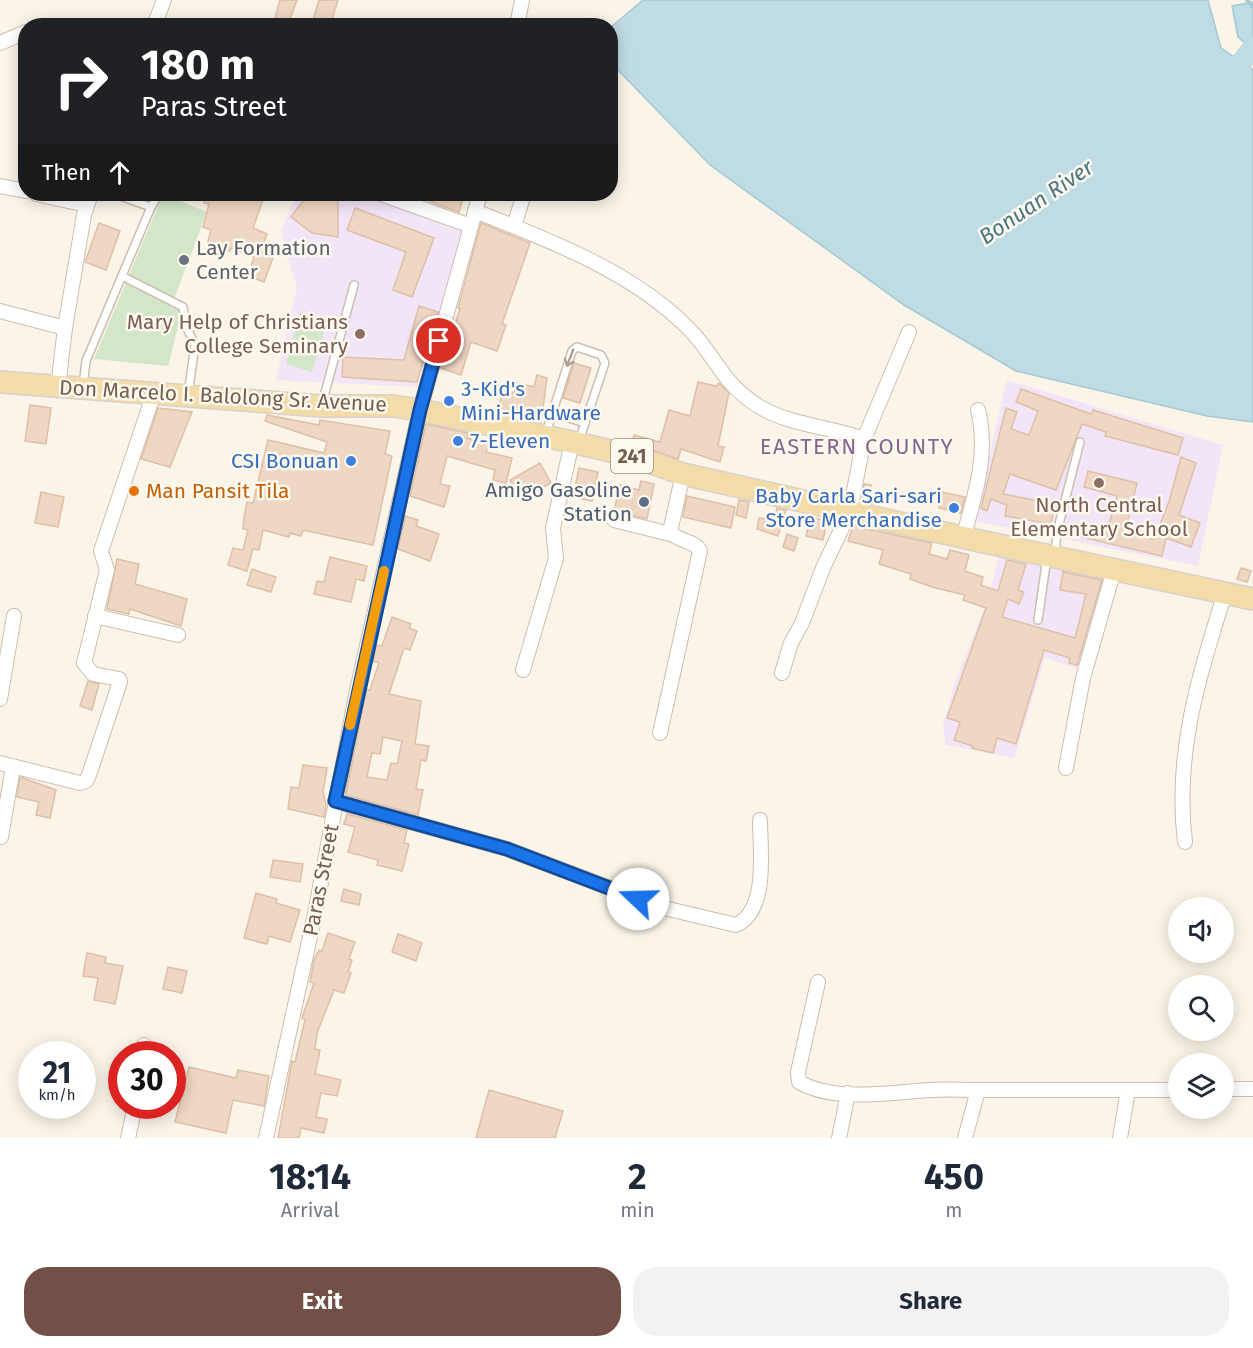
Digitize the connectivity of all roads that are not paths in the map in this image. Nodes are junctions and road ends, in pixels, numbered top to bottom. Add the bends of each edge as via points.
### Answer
1 (164, 0) edge
2 (522, 0) edge
3 (157, 18) edge
4 (519, 18) edge
5 (18, 35) edge
6 (0, 43) edge
7 (0, 186) edge
8 (18, 189) edge
9 (89, 201) edge
10 (134, 201) edge
11 (155, 201) edge
12 (401, 201) edge
13 (478, 201) edge
14 (522, 201) edge
15 (151, 207) junction
16 (475, 211) junction
17 (471, 226) junction
18 (514, 226) junction
19 (122, 276) junction
20 (354, 285) dead end
21 (0, 311) edge
22 (65, 328) junction
23 (909, 332) dead end
24 (0, 382) edge
25 (58, 387) junction
26 (82, 388) junction
27 (154, 393) junction
28 (188, 396) junction
29 (322, 406) junction
30 (420, 410) junction
31 (978, 410) dead end
32 (552, 413) junction
33 (585, 423) junction
34 (545, 436) junction
35 (864, 439) junction
36 (1080, 442) dead end
37 (575, 443) junction
38 (682, 474) junction
39 (850, 511) junction
40 (614, 520) dead end
41 (670, 534) junction
42 (963, 538) junction
43 (1051, 556) junction
44 (1114, 570) junction
45 (1225, 593) junction
46 (1253, 599) edge
47 (14, 616) dead end
48 (95, 616) junction
49 (1038, 620) dead end
50 (178, 635) dead end
51 (523, 670) dead end
52 (782, 673) dead end
53 (0, 699) edge
54 (660, 733) dead end
55 (7, 765) edge
56 (1066, 768) dead end
57 (335, 801) junction
58 (760, 820) dead end
59 (1, 837) edge
60 (1185, 842) dead end
61 (818, 982) dead end
62 (1234, 1089) edge
63 (1253, 1089) edge
64 (978, 1090) junction
65 (1128, 1090) junction
66 (1168, 1090) edge
67 (848, 1093) junction
68 (132, 1119) edge
69 (128, 1138) edge
70 (266, 1138) edge
71 (839, 1138) edge
72 (965, 1138) edge
73 (1120, 1138) edge

1 - 3 street
2 - 4 street
5 - 6 street
7 - 8 street
9 - 22 street
10 - 15 lane
11 - 15 lane
12 - 17 street
13 - 16 street, Paras Street
14 - 18 street
15 - 19 lane
16 - 17 street, Paras Street
16 - 18 street
17 - 30 street, Paras Street
18 - 35 street via 637,288 690,331 725,379 759,406 783,417
19 - 26 lane via 86,361
19 - 28 lane via 183,307 195,345
20 - 29 lane
21 - 22 street
22 - 25 street
23 - 35 street
24 - 25 main road, Don Marcelo I. Balolong Sr. Avenue / 241
25 - 26 main road, Don Marcelo I. Balolong Sr. Avenue / 241
26 - 27 main road, Don Marcelo I. Balolong Sr. Avenue / 241
27 - 28 main road, Don Marcelo I. Balolong Sr. Avenue / 241
27 - 48 street via 101,551 107,570
28 - 29 main road, Don Marcelo I. Balolong Sr. Avenue / 241
29 - 30 main road, Don Marcelo I. Balolong Sr. Avenue / 241
30 - 34 main road, Don Marcelo I. Balolong Sr. Avenue / 241
30 - 57 street, Paras Street
31 - 42 street via 983,453
32 - 33 lane
33 -> 32 lane via 603,372 605,363 601,355 574,348
32 - 34 lane
33 - 37 lane
34 - 37 main road, Don Marcelo I. Balolong Sr. Avenue / 241
35 - 39 street
36 - 43 lane
37 - 38 main road, Don Marcelo I. Balolong Sr. Avenue / 241 via 632,456
37 - 51 street via 553,528 556,558
38 - 39 main road, Don Marcelo I. Balolong Sr. Avenue / 241
38 - 41 street
39 - 42 main road, Don Marcelo I. Balolong Sr. Avenue / 241
39 - 52 street via 791,643
40 - 41 street
41 - 54 street via 696,545 700,551
42 - 43 main road, Don Marcelo I. Balolong Sr. Avenue / 241
43 - 44 main road, Don Marcelo I. Balolong Sr. Avenue / 241
43 - 49 lane
44 - 45 main road, Don Marcelo I. Balolong Sr. Avenue / 241
44 - 56 street via 1083,678
45 - 46 main road, Don Marcelo I. Balolong Sr. Avenue / 241
45 - 60 street via 1193,701 1181,806
47 - 53 street
48 - 50 street
48 - 55 street via 84,663 93,674 120,682 86,782
55 - 59 street
57 - 58 street via 507,849 660,907 736,925 749,914 763,870
57 - 70 street, Paras Street via 315,914
61 - 67 street via 797,1079 806,1086
62 - 63 street
64 - 65 street
64 - 67 street via 873,1096
64 - 72 street
65 - 66 street
65 - 73 street
67 - 71 street
68 - 69 street

